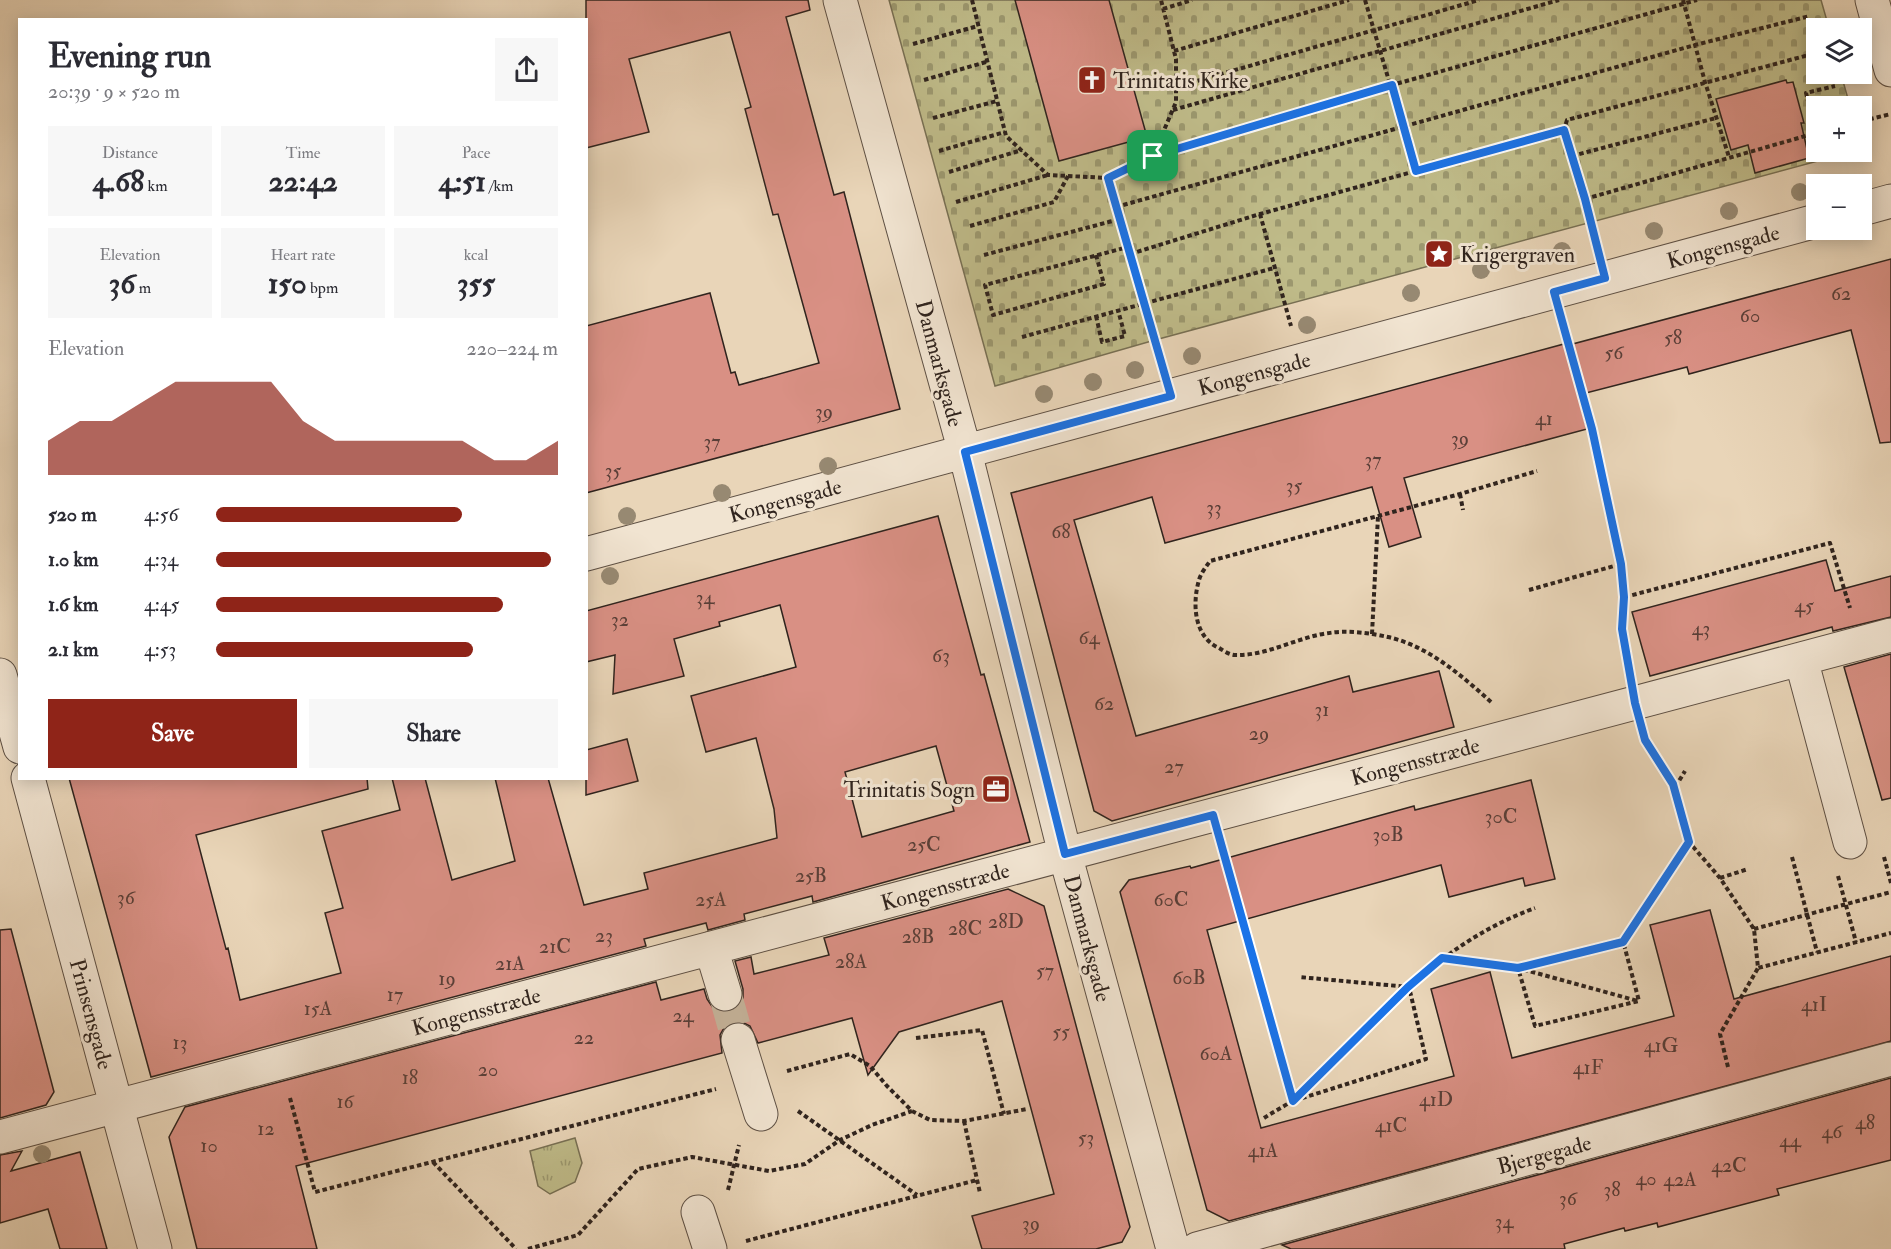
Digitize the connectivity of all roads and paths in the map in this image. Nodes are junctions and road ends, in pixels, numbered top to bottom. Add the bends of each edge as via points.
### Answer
1 (840, 0) edge
2 (972, 0) edge
3 (1161, 0) edge
4 (1192, 0) edge
5 (1349, 0) edge
6 (1365, 0) edge
7 (1479, 0) edge
8 (1559, 0) edge
9 (1697, 0) edge
10 (1872, 0) edge
11 (1684, 2) edge
12 (1163, 9) junction
13 (1810, 16) dead end
14 (978, 26) junction
15 (1375, 31) junction
16 (913, 45) dead end
17 (1695, 45) junction
18 (1174, 51) junction
19 (1381, 51) junction
20 (1806, 56) edge
21 (987, 62) junction
22 (1891, 70) edge
23 (924, 80) dead end
24 (1705, 82) junction
25 (1392, 85) junction
26 (1835, 86) dead end
27 (1176, 87) junction
28 (1807, 96) edge
29 (997, 101) junction
30 (1173, 111) junction
31 (1891, 114) edge
32 (933, 118) dead end
33 (1716, 118) junction
34 (1872, 119) edge
35 (1403, 126) junction
36 (1564, 130) junction
37 (1005, 132) junction
38 (1806, 136) edge
39 (1022, 150) junction
40 (939, 151) dead end
41 (1153, 156) junction
42 (1572, 156) junction
43 (1730, 157) junction
44 (1416, 171) junction
45 (949, 172) dead end
46 (1048, 175) junction
47 (1068, 176) junction
48 (1108, 178) junction
49 (1585, 199) junction
50 (956, 201) dead end
51 (1891, 201) edge
52 (1872, 206) edge
53 (1116, 207) junction
54 (1260, 214) junction
55 (1120, 219) junction
56 (1806, 224) edge
57 (970, 226) dead end
58 (1128, 247) junction
59 (1130, 254) junction
60 (984, 255) dead end
61 (1096, 255) junction
62 (1274, 268) junction
63 (1605, 278) junction
64 (1554, 292) junction
65 (1145, 303) junction
66 (1118, 310) junction
67 (1096, 315) junction
68 (1293, 331) dead end
69 (1022, 337) dead end
70 (1171, 396) junction
71 (965, 452) junction
72 (1537, 471) dead end
73 (1460, 494) junction
74 (1463, 510) dead end
75 (1378, 516) junction
76 (588, 553) edge
77 (1621, 564) junction
78 (1529, 590) dead end
79 (1624, 597) junction
80 (1372, 634) junction
81 (1876, 639) edge
82 (1801, 659) junction
83 (0, 675) edge
84 (1635, 703) junction
85 (10, 709) edge
86 (1526, 732) junction
87 (18, 739) edge
88 (1685, 771) dead end
89 (29, 780) edge
90 (1673, 784) junction
91 (1213, 815) junction
92 (1689, 842) junction
93 (1065, 854) junction
94 (1843, 856) joint
95 (1792, 857) dead end
96 (1748, 869) dead end
97 (1720, 878) junction
98 (1891, 892) edge
99 (1846, 904) junction
100 (1535, 908) dead end
101 (1807, 914) junction
102 (1754, 928) junction
103 (1891, 933) edge
104 (1623, 942) junction
105 (1856, 942) junction
106 (711, 948) junction
107 (1816, 952) junction
108 (1442, 958) junction
109 (1518, 968) junction
110 (1758, 968) junction
111 (1299, 977) dead end
112 (1408, 987) junction
113 (725, 994) tunnel mouth
114 (1639, 1001) junction
115 (916, 1038) dead end
116 (738, 1040) tunnel mouth
117 (1891, 1059) edge
118 (280, 1062) junction
119 (1730, 1072) dead end
120 (750, 1080) junction
121 (1293, 1101) junction
122 (117, 1106) junction
123 (1027, 1109) dead end
124 (912, 1111) junction
125 (1004, 1114) junction
126 (765, 1118) junction
127 (1264, 1118) dead end
128 (964, 1121) junction
129 (0, 1137) edge
130 (840, 1140) junction
131 (433, 1162) junction
132 (734, 1165) junction
133 (977, 1180) junction
134 (980, 1193) dead end
135 (726, 1194) dead end
136 (918, 1196) junction
137 (698, 1212) dead end
138 (725, 1246) edge
139 (155, 1249) edge
140 (516, 1249) edge
141 (528, 1249) edge
142 (1173, 1249) edge
143 (1197, 1249) edge

1 - 71 street, Danmarksgade
2 - 14 path
3 - 12 path
4 - 12 path
5 - 18 path
6 - 15 path
7 - 15 path
8 - 19 path
9 - 11 path
10 - 22 street
11 - 17 path
11 - 25 path
12 - 18 path
13 - 17 path
14 - 16 path
14 - 21 path
15 - 19 path
15 - 27 path
17 - 24 path
17 - 35 path
18 - 27 path
19 - 25 path
19 - 30 path
20 - 24 path
21 - 23 path
21 - 29 path
24 - 33 path
24 - 36 path via 1567,120
25 - 35 path
25 - 41 path
26 - 28 path via 1806,93
27 - 30 path
29 - 32 path
29 - 37 path
30 - 41 path
31 - 34 path
33 - 42 path
33 - 43 path
35 - 44 path
35 - 53 path
36 - 42 path
36 - 44 path
37 - 39 path
37 - 40 path
38 - 43 path
39 - 45 path
39 - 46 path
41 - 48 path
42 - 49 path
43 - 49 path
44 - 54 path
46 - 47 path
46 - 50 path
47 - 48 path
47 - 57 path via 1054,202
48 - 53 path
49 - 63 path
51 - 52 street
53 - 55 path
54 - 59 path
54 - 62 path
55 - 58 path
55 - 60 path
56 - 63 street, Kongensgade
58 - 59 path
58 - 61 path
59 - 65 path
61 - 61 path via 985,285 993,315 1104,284
62 - 65 path
62 - 68 path
63 - 64 street, Kongensgade
64 - 70 street, Kongensgade
64 - 77 path via 1592,429
65 - 66 path
65 - 70 path
66 - 67 path
66 - 67 path via 1125,336 1102,342
67 - 69 path
70 - 71 street, Kongensgade
71 - 76 street, Kongensgade
71 - 93 street, Danmarksgade
72 - 73 path
73 - 74 path
73 - 75 path
75 - 80 path
75 - 80 path via 1210,561 1199,578 1194,604 1199,629 1212,645 1233,655 1329,633
77 - 78 path
77 - 79 path
79 - 81 path via 1830,543
79 - 84 path via 1622,629
80 - 86 path via 1419,647 1449,667
81 - 82 street, Kongensstræde
82 - 84 street, Kongensstræde
82 - 94 street
83 - 85 street
84 - 86 street, Kongensstræde
84 - 90 path via 1645,740
85 - 87 street
86 - 91 street, Kongensstræde
88 - 90 path
89 - 122 street, Prinsensgade
90 - 92 path
91 - 93 street, Kongensstræde
91 - 121 path
92 - 97 path
92 - 104 path
93 - 106 street, Kongensstræde
93 - 142 street, Danmarksgade
94 - 99 path
95 - 101 path
96 - 97 path
97 - 102 path
98 - 99 path
99 - 101 path
99 - 105 path
100 - 108 path via 1509,918
101 - 102 path
101 - 107 path
102 - 110 path
103 - 105 path
104 - 109 path
104 - 114 path
105 - 107 path
106 - 113 street
106 - 118 street, Kongensstræde
107 - 110 path
108 - 109 path
108 - 112 path
109 - 114 path
109 - 114 path via 1535,1026
110 - 119 path via 1720,1034
111 - 112 path
112 - 121 path
112 - 121 path via 1426,1059
115 - 125 path via 982,1030
116 - 120 street
117 - 143 street, Bjergegade
118 - 122 street, Kongensstræde
118 - 131 path via 315,1192
120 - 124 path via 850,1054 870,1066
120 - 126 street
120 - 131 path
121 - 127 path
122 - 129 street, Kongensstræde
122 - 139 street, Prinsensgade
123 - 125 path
124 - 128 path via 930,1120
124 - 130 path
125 - 128 path
126 - 130 path
126 - 132 path
128 - 133 path
130 - 132 path via 805,1164 769,1171
130 - 136 path
131 - 140 path
132 - 135 path
132 - 141 path via 692,1157 638,1169 578,1235
133 - 134 path
133 - 136 path
136 - 138 path
137 - 138 street

